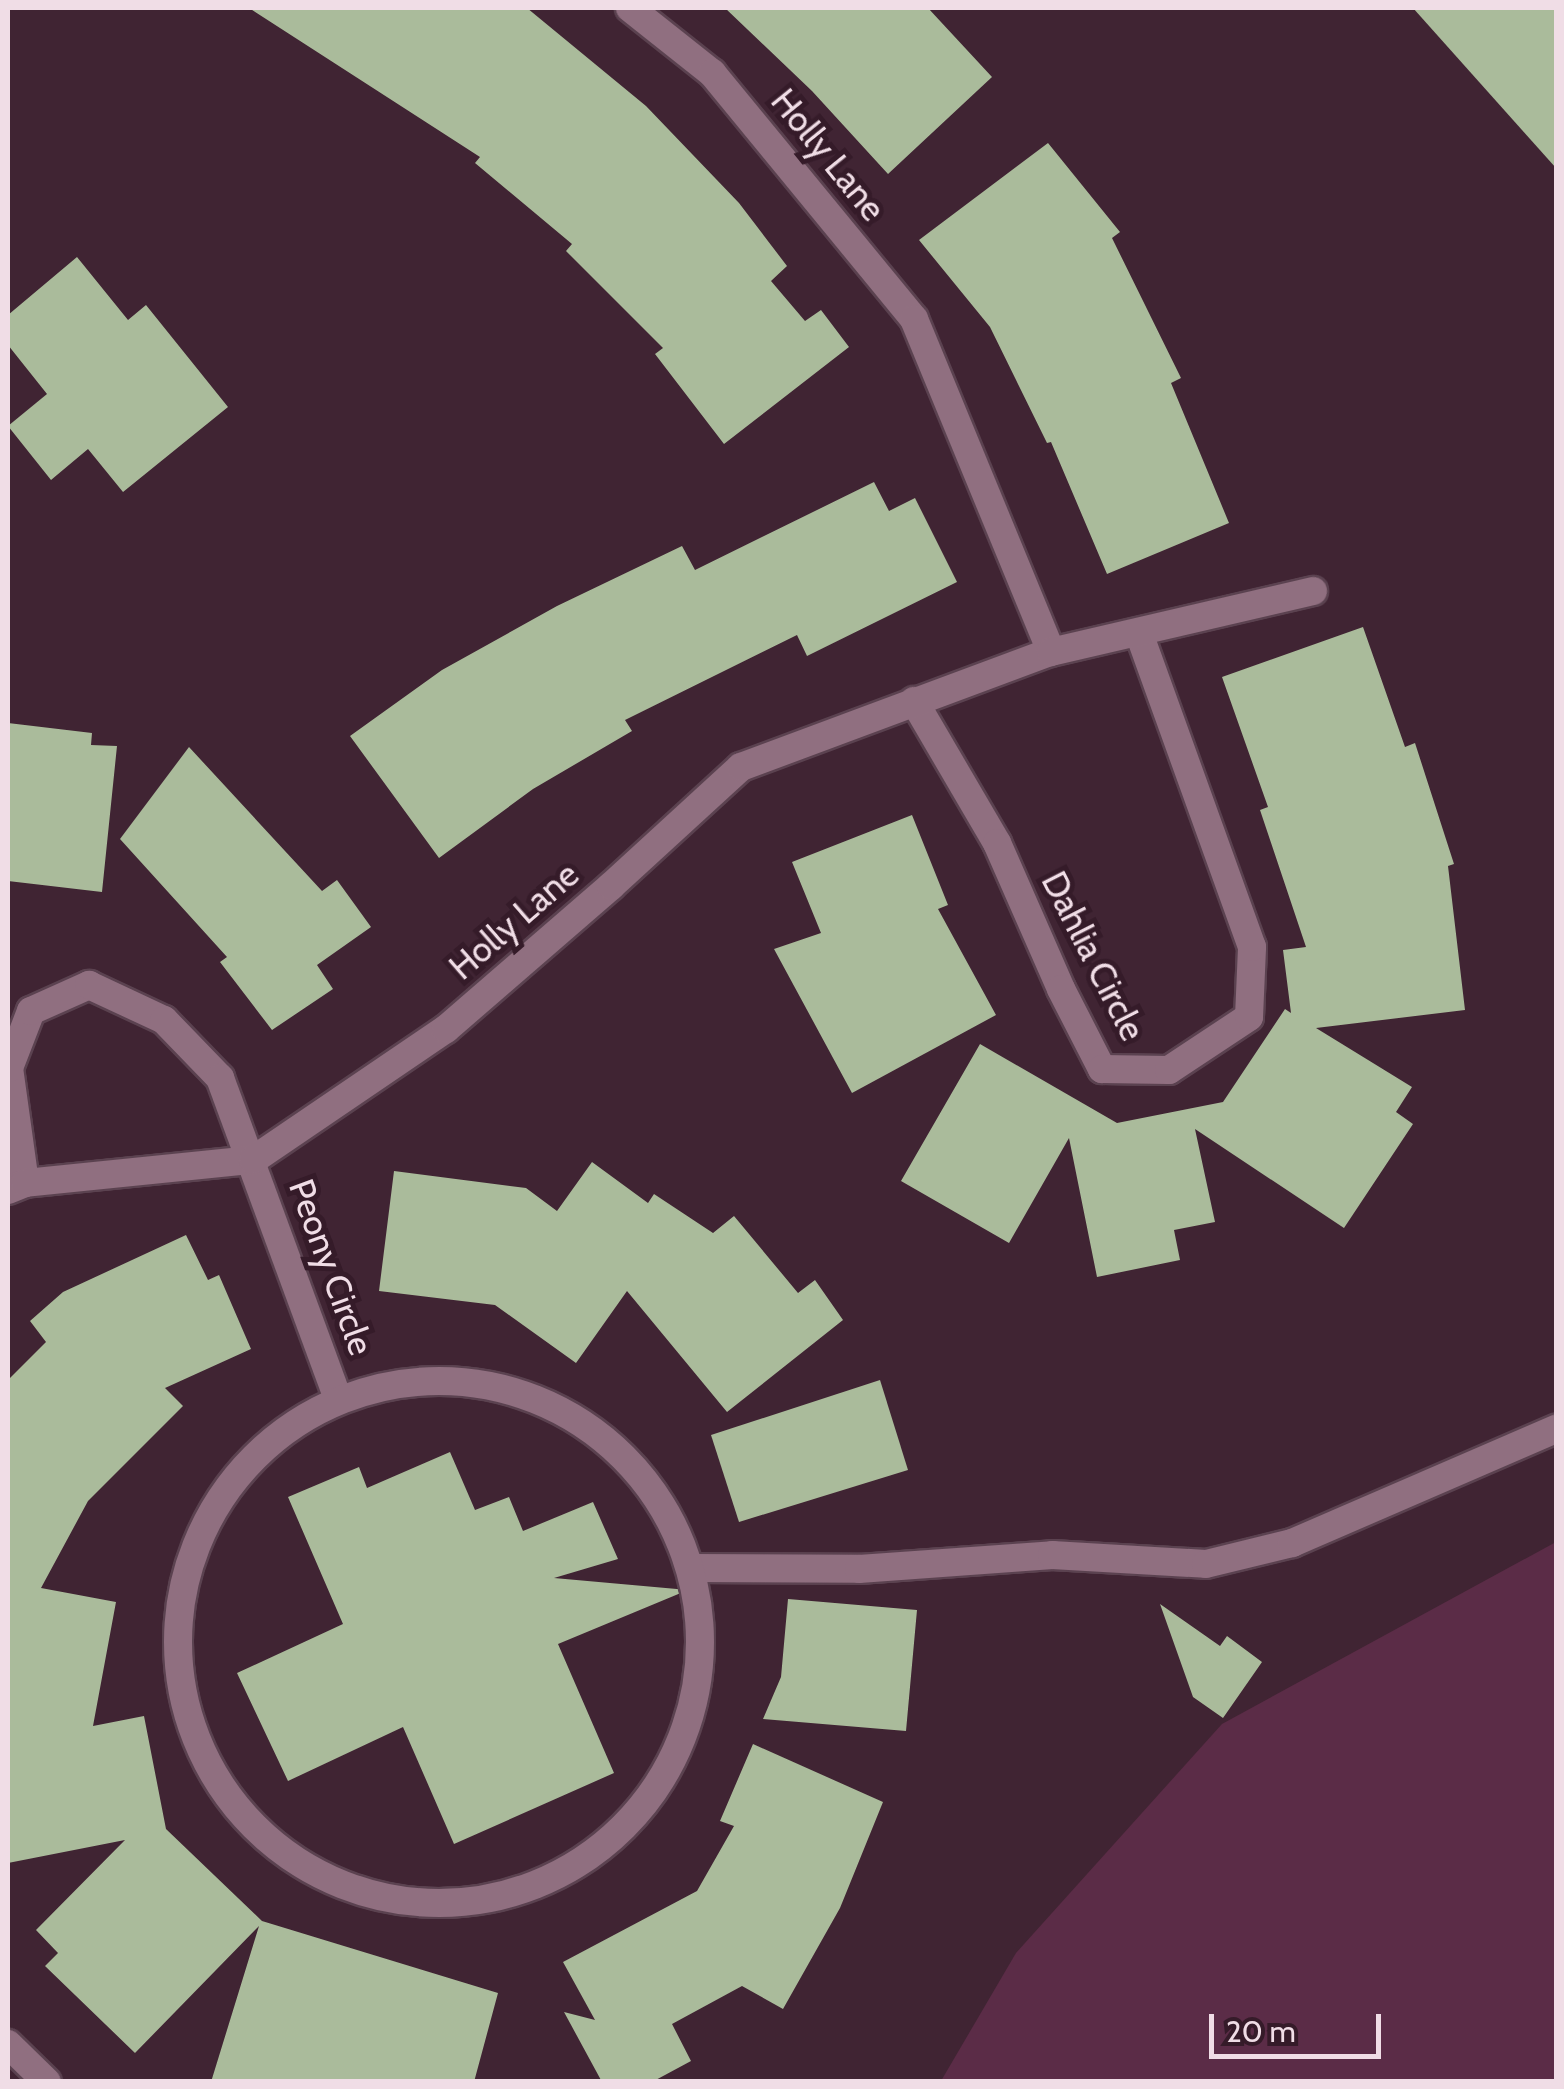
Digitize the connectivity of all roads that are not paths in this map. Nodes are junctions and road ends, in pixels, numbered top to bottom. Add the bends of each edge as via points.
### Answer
1 (630, 8) edge
2 (1313, 591) dead end
3 (1140, 632) junction
4 (1051, 652) junction
5 (914, 702) junction
6 (253, 1160) junction
7 (16, 1186) edge
8 (338, 1398) junction
9 (1556, 1429) edge
10 (692, 1568) junction
11 (8, 2044) edge
12 (47, 2082) edge

1 - 4 street, Holly Lane via 712,73 914,320
2 - 3 street, Holly Lane
3 - 4 street, Holly Lane
3 - 5 street, Dahlia Circle via 1252,948 1249,1017 1169,1070 1102,1069 997,842
4 - 5 street, Holly Lane
5 - 6 street, Holly Lane via 741,767 446,1028
6 - 7 street, Holly Lane
6 - 7 street, Peony Circle via 220,1078 164,1020 89,985 30,1011 8,1068
6 - 8 street, Peony Circle
8 - 10 street, Peony Circle via 424,1379 511,1389 590,1428 628,1464 653,1490
8 - 10 street, Peony Circle via 265,1444 211,1510 181,1592 178,1678 204,1760 256,1830 326,1880 409,1904 496,1900 575,1868 628,1824 685,1739 702,1654
9 - 10 street via 1292,1543 1206,1564 1052,1555 859,1569
11 - 12 street

